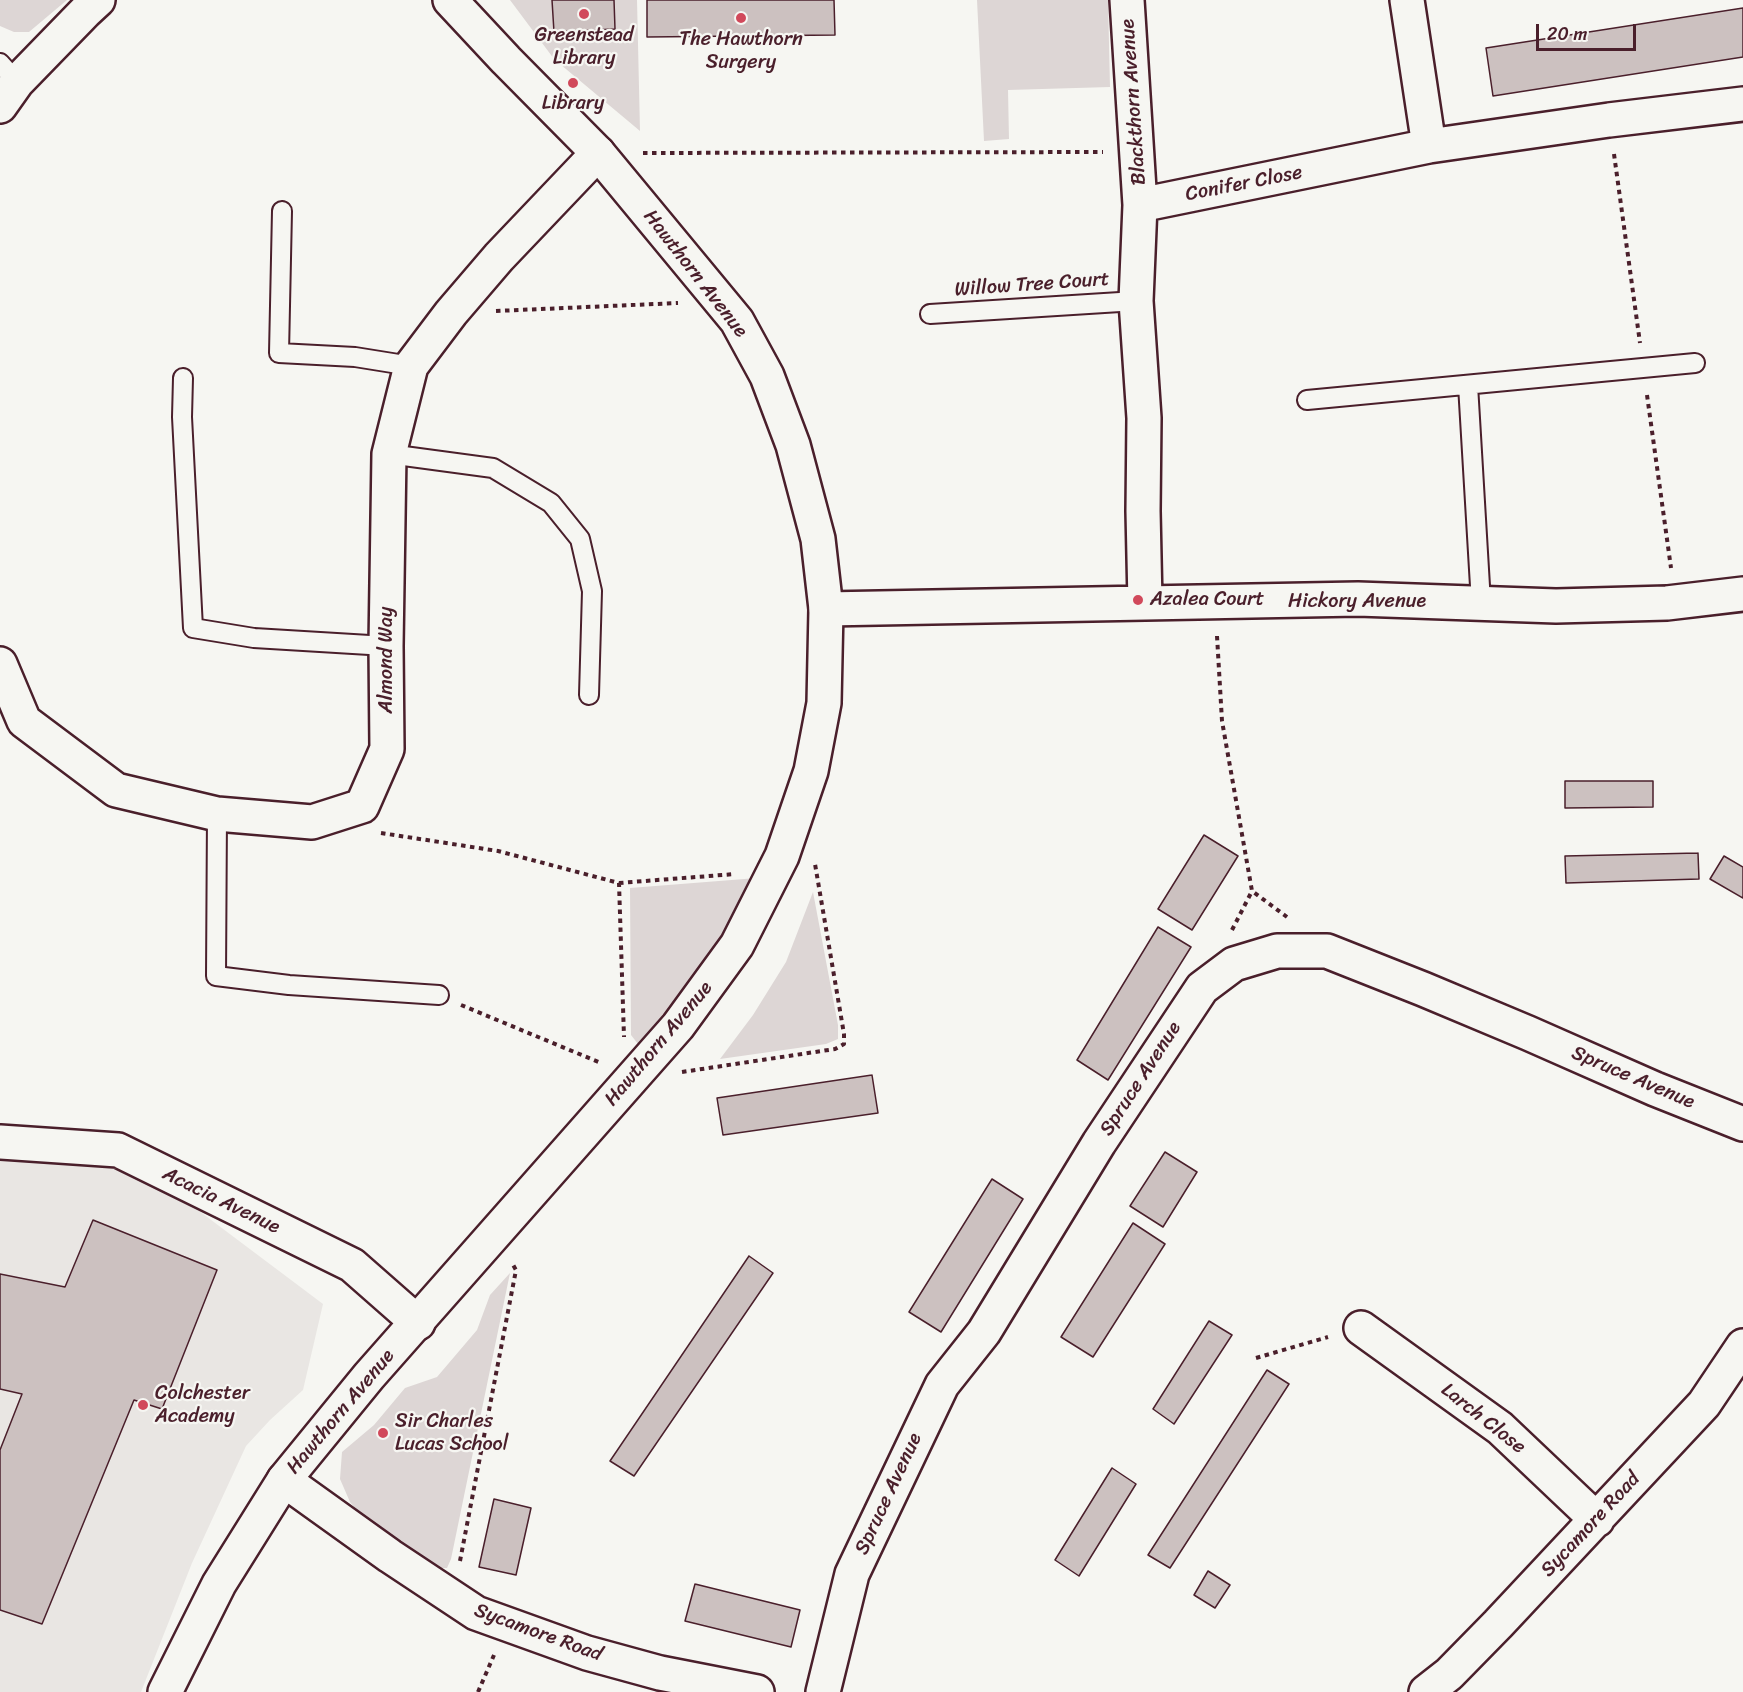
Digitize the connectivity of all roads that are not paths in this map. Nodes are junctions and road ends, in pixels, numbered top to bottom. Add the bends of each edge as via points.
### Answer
1 (98, 0) edge
2 (450, 0) edge
3 (1127, 0) edge
4 (1407, 0) edge
5 (6, 84) edge
6 (1743, 104) edge
7 (1429, 146) junction
8 (598, 153) junction
9 (1140, 205) junction
10 (282, 211) dead end
11 (1136, 301) junction
12 (930, 314) dead end
13 (1695, 363) dead end
14 (411, 366) junction
15 (183, 378) dead end
16 (1468, 385) junction
17 (1307, 400) dead end
18 (389, 454) junction
19 (1743, 594) edge
20 (1145, 603) junction
21 (1481, 603) junction
22 (826, 609) junction
23 (386, 646) junction
24 (0, 664) edge
25 (589, 695) dead end
26 (217, 814) junction
27 (439, 995) road end
28 (1743, 1124) edge
29 (0, 1142) edge
30 (418, 1323) junction
31 (1361, 1328) road end
32 (1743, 1346) edge
33 (284, 1480) junction
34 (1597, 1520) junction
35 (658, 1682) edge
36 (1446, 1686) edge
37 (165, 1692) edge
38 (757, 1692) edge
39 (823, 1692) edge

1 - 5 street
2 - 8 street, Hawthorn Avenue
3 - 9 street, Blackthorn Avenue
4 - 7 street
6 - 7 street, Conifer Close
7 - 9 street, Conifer Close
8 - 14 street, Almond Way via 499,257
8 - 22 street, Hawthorn Avenue via 737,321 767,376 793,445 818,539
9 - 11 street
10 - 14 lane via 279,353 355,357
11 - 12 lane, Willow Tree Court
11 - 20 street via 1144,418
13 - 16 lane
14 - 18 street, Almond Way
15 - 23 lane via 193,628 254,638
16 - 17 lane
16 - 21 lane
18 - 23 street, Almond Way
18 - 25 lane via 493,468 551,503 580,539 592,591
19 - 21 street, Hickory Avenue via 1667,603
20 - 21 street, Hickory Avenue
20 - 22 street, Hickory Avenue
22 - 30 street, Hawthorn Avenue via 824,703 811,771 775,870 737,945 678,1026 627,1079
23 - 26 street, Almond Way via 387,749 362,807 312,822
24 - 26 street, Almond Way via 24,721 116,790
26 - 27 lane via 216,976 289,986
28 - 39 street, Spruce Avenue via 1327,951 1277,951 1234,964 1202,988 1099,1143 984,1332 942,1385 852,1574
29 - 30 street, Acacia Avenue via 118,1150 352,1265
30 - 33 street, Hawthorn Avenue
31 - 34 street, Larch Close via 1500,1428
32 - 34 street, Sycamore Road via 1704,1404
33 - 35 street, Sycamore Road via 476,1613
33 - 37 street, Hawthorn Avenue via 219,1584
34 - 36 street, Sycamore Road
35 - 38 street, Sycamore Road

